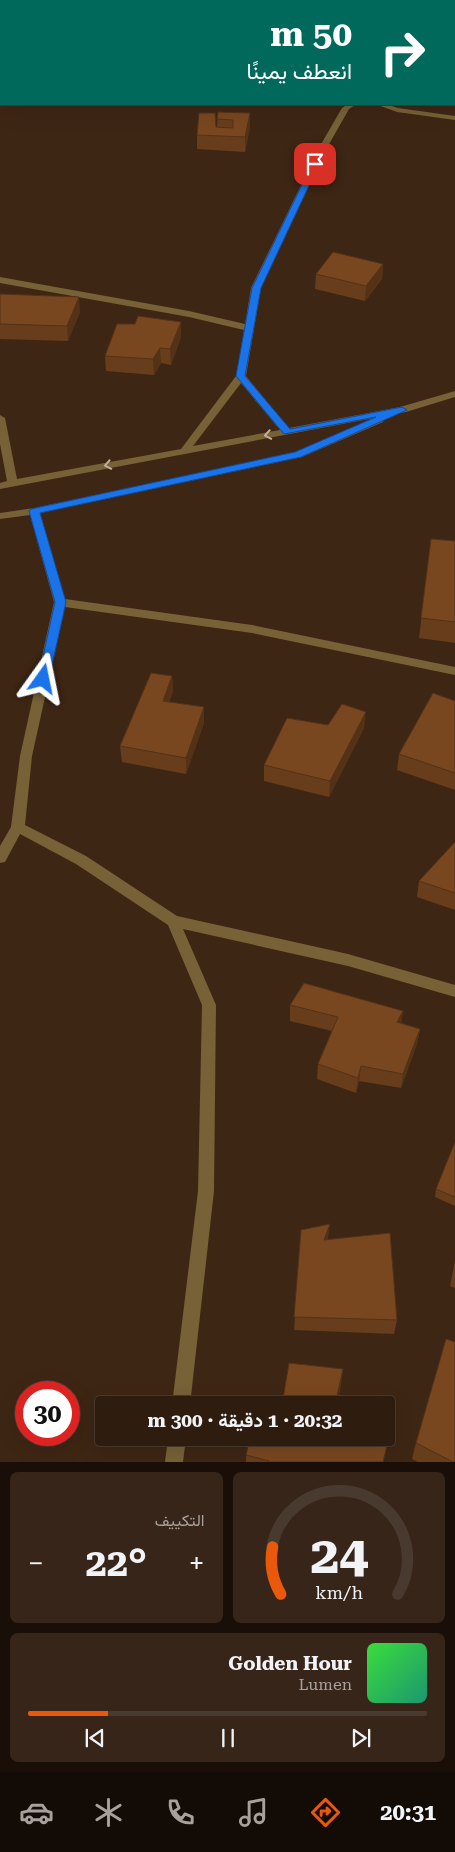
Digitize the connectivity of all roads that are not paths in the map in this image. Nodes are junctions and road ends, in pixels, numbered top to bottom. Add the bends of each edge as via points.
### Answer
1 (351, 105) edge
2 (381, 105) edge
3 (455, 118) edge
4 (0, 280) edge
5 (250, 328) junction
6 (241, 376) junction
7 (455, 394) edge
8 (402, 410) junction
9 (0, 418) edge
10 (288, 432) junction
11 (185, 450) junction
12 (13, 484) junction
13 (0, 486) edge
14 (34, 511) junction
15 (0, 516) edge
16 (60, 602) junction
17 (455, 671) edge
18 (18, 827) junction
19 (0, 858) edge
20 (173, 921) junction
21 (455, 992) edge
22 (182, 1396) edge
23 (176, 1446) edge
24 (174, 1462) edge

1 - 5 street via 346,108 324,146 256,288
2 - 3 street
4 - 5 street
5 - 6 street
6 - 10 street
6 - 11 street
7 - 8 street
8 - 10 street
8 - 14 street via 298,455
9 - 12 street
10 -> 11 street
11 -> 12 street
12 - 13 street
14 - 15 street
14 - 16 street
16 - 17 street via 252,628
16 - 18 street via 26,756
18 - 19 street
18 - 20 street via 81,860
20 - 21 street via 348,960
20 - 22 street via 209,1005 206,1190
23 - 24 street

